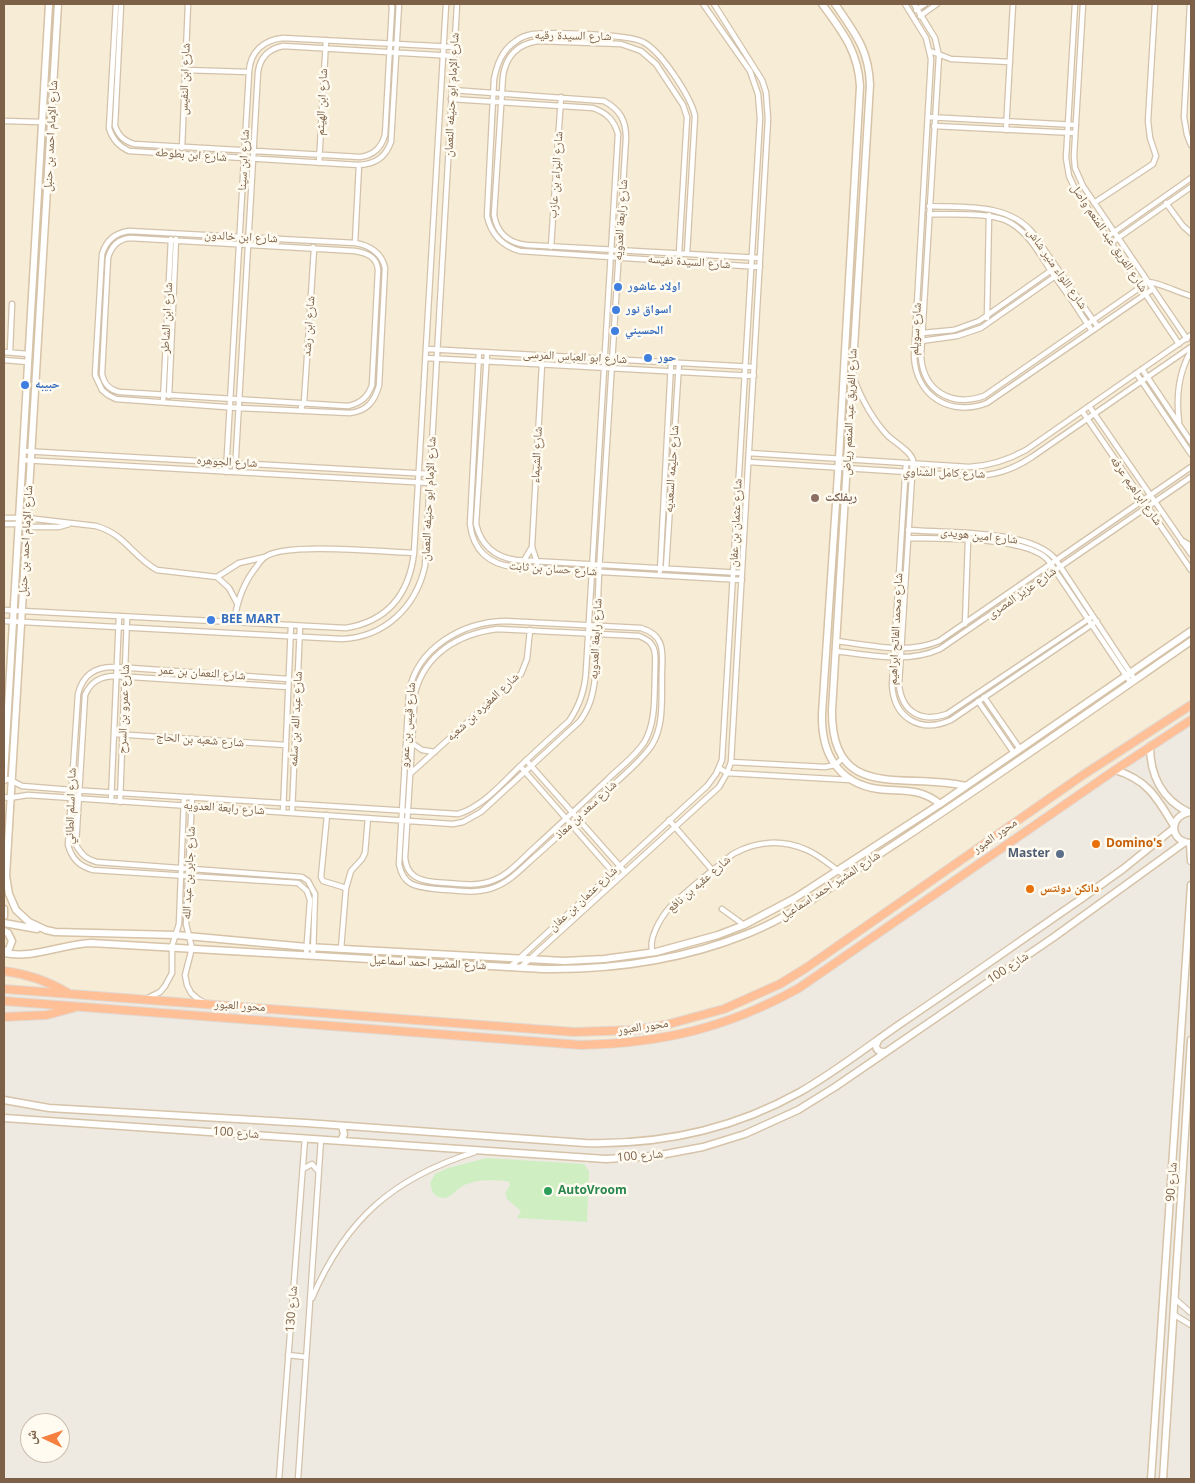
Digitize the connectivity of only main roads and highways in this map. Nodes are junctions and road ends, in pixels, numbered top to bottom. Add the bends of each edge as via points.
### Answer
1 (1191, 704) edge
2 (1191, 720) edge
3 (4, 971) edge
4 (4, 989) edge
5 (70, 994) junction
6 (4, 1001) edge
7 (75, 1007) junction
8 (4, 1017) edge

1 - 5 highway, محور العبور via 1083,774 806,968 752,997 695,1018 635,1030 574,1032
2 - 7 highway, محور العبور via 799,988 743,1015 684,1034 643,1041 581,1045
3 - 5 highway via 39,978
4 - 5 highway, محور العبور
6 - 7 highway, محور العبور
7 - 8 highway via 47,1015

